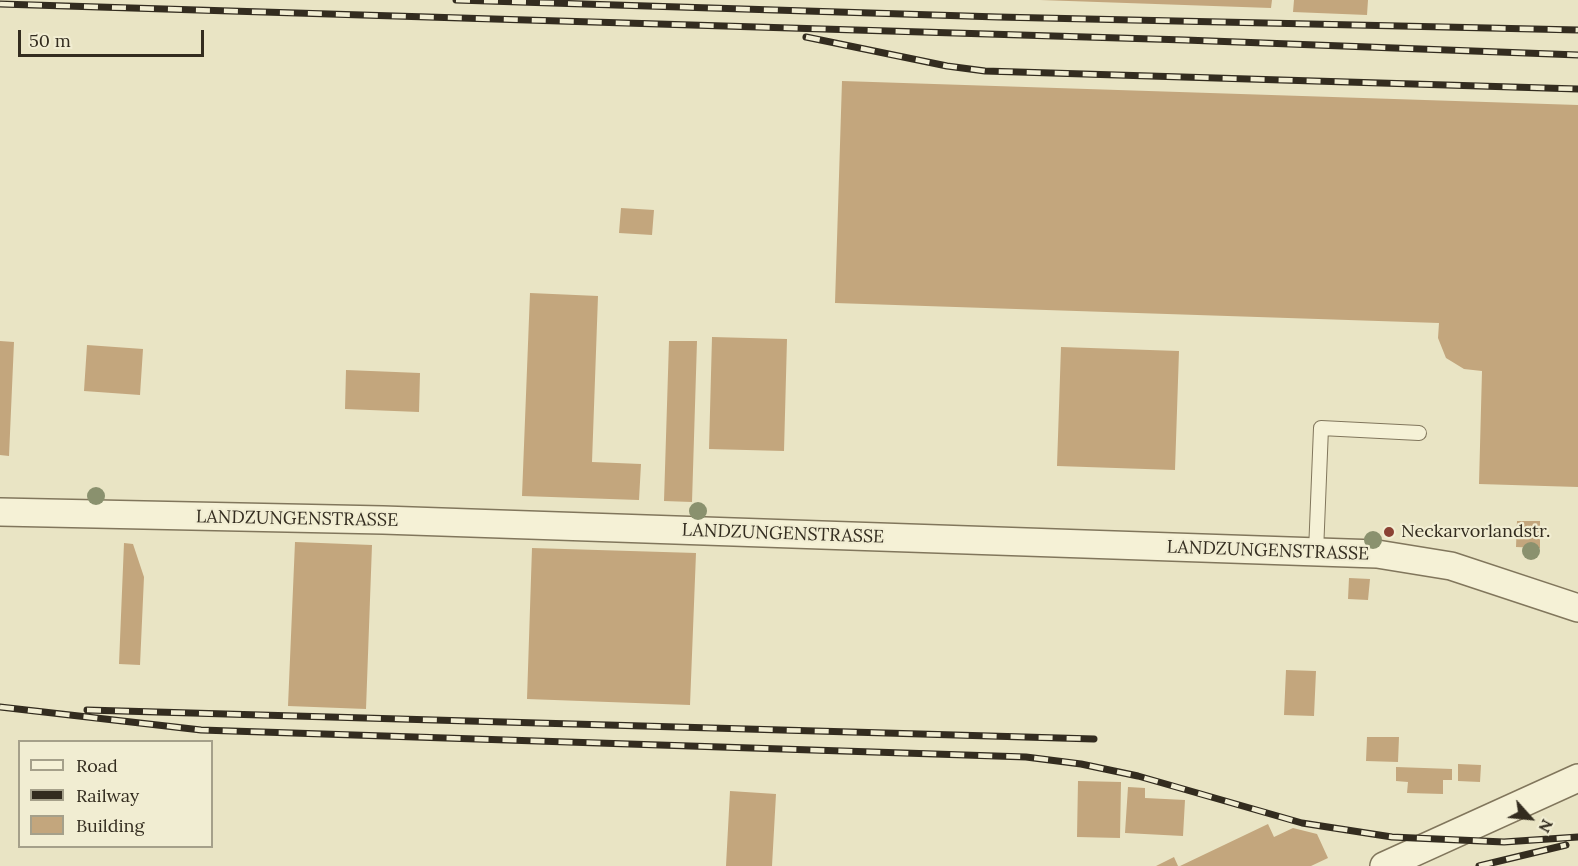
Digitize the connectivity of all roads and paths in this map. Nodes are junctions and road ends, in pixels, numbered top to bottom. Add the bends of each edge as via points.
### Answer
1 (1419, 433) dead end
2 (0, 512) edge
3 (1316, 552) junction
4 (1568, 605) edge
5 (1578, 624) edge
6 (1578, 778) edge
7 (1384, 866) edge

1 - 3 lane via 1321,428
2 - 3 street, LANDZUNGENSTRASSE via 383,520
3 - 4 street, LANDZUNGENSTRASSE via 1377,554 1451,566
4 - 5 street, LANDZUNGENSTRASSE
6 - 7 street

